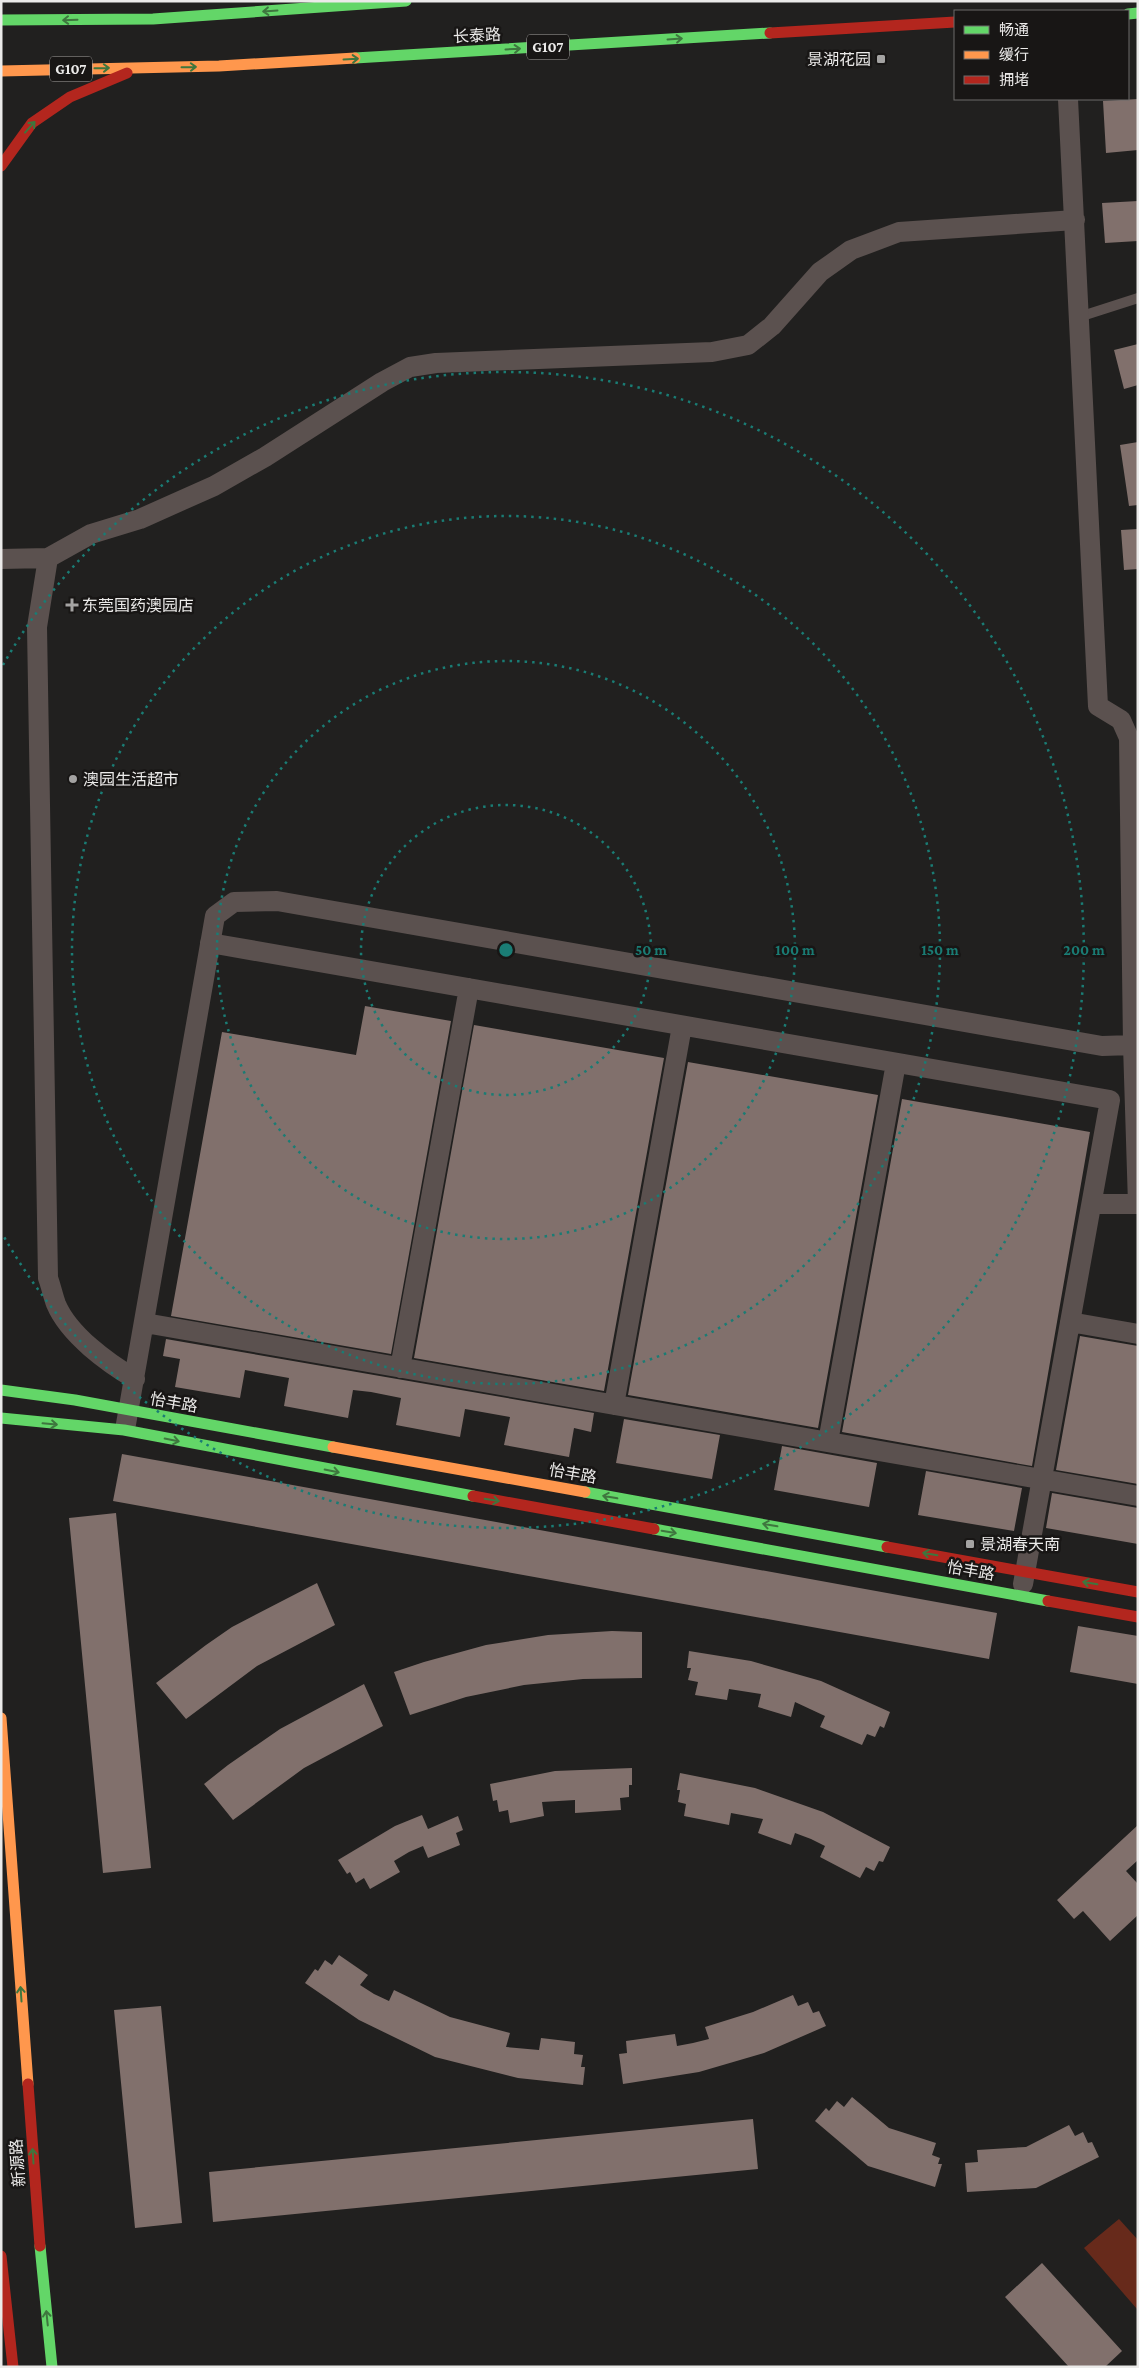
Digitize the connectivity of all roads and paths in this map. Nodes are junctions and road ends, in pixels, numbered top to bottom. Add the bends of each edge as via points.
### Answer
1 (406, 1) edge
2 (112, 6) dead end
3 (136, 18) junction
4 (1, 20) edge
5 (954, 22) edge
6 (140, 68) junction
7 (1, 71) edge
8 (1068, 100) edge
9 (1, 166) edge
10 (1075, 220) junction
11 (1138, 298) edge
12 (1079, 317) junction
13 (48, 558) junction
14 (1, 559) edge
15 (1135, 908) edge
16 (210, 944) junction
17 (469, 988) junction
18 (682, 1026) junction
19 (1133, 1044) junction
20 (896, 1063) junction
21 (1092, 1204) junction
22 (1138, 1204) edge
23 (1070, 1322) junction
24 (145, 1323) junction
25 (1138, 1334) edge
26 (400, 1368) junction
27 (135, 1379) junction
28 (1, 1390) edge
29 (614, 1405) junction
30 (130, 1410) junction
31 (1, 1418) edge
32 (124, 1430) junction
33 (828, 1442) junction
34 (1042, 1480) junction
35 (1138, 1496) edge
36 (1026, 1572) junction
37 (1138, 1592) edge
38 (1021, 1596) junction
39 (1138, 1617) edge
40 (1, 1718) edge
41 (1, 2256) edge
42 (13, 2367) edge
43 (52, 2367) edge

1 -> 3 main road via 210,16
2 - 3 main road
3 -> 4 main road
6 -> 5 main road, 长泰路 / G107 via 220,66
7 -> 6 main road, 长泰路 / G107
9 -> 6 main road via 32,123 70,97
8 - 10 street
10 - 12 street
10 - 13 street via 899,232 851,250 820,272 772,326 748,344 712,352 436,363 410,367 214,486 140,519 92,534
11 - 12 lane
12 - 15 street via 1098,706 1121,720 1129,738
13 - 14 street
13 - 27 street via 37,627 48,1278 57,1306 80,1337 106,1362
15 - 19 street
16 - 17 street
16 - 19 street via 215,916 234,902 277,901 1102,1046
16 - 24 street
17 - 18 street
17 - 26 street
18 - 20 street
18 - 29 street
19 - 22 street
20 - 21 street via 1110,1100
20 - 33 street
21 - 22 street
21 - 23 street
23 - 25 street
23 - 34 street
24 - 26 street
24 - 27 street
26 - 29 street
27 - 30 street
28 - 30 main road, 怡丰路
29 - 33 street
30 - 32 street
36 -> 30 main road, 怡丰路
31 -> 32 main road, 怡丰路
32 -> 38 main road, 怡丰路
33 - 34 street
34 - 35 street
34 - 36 street
37 -> 36 main road, 怡丰路
36 - 38 street
38 - 39 main road, 怡丰路
43 -> 40 main road, 新源路
41 - 42 main road

